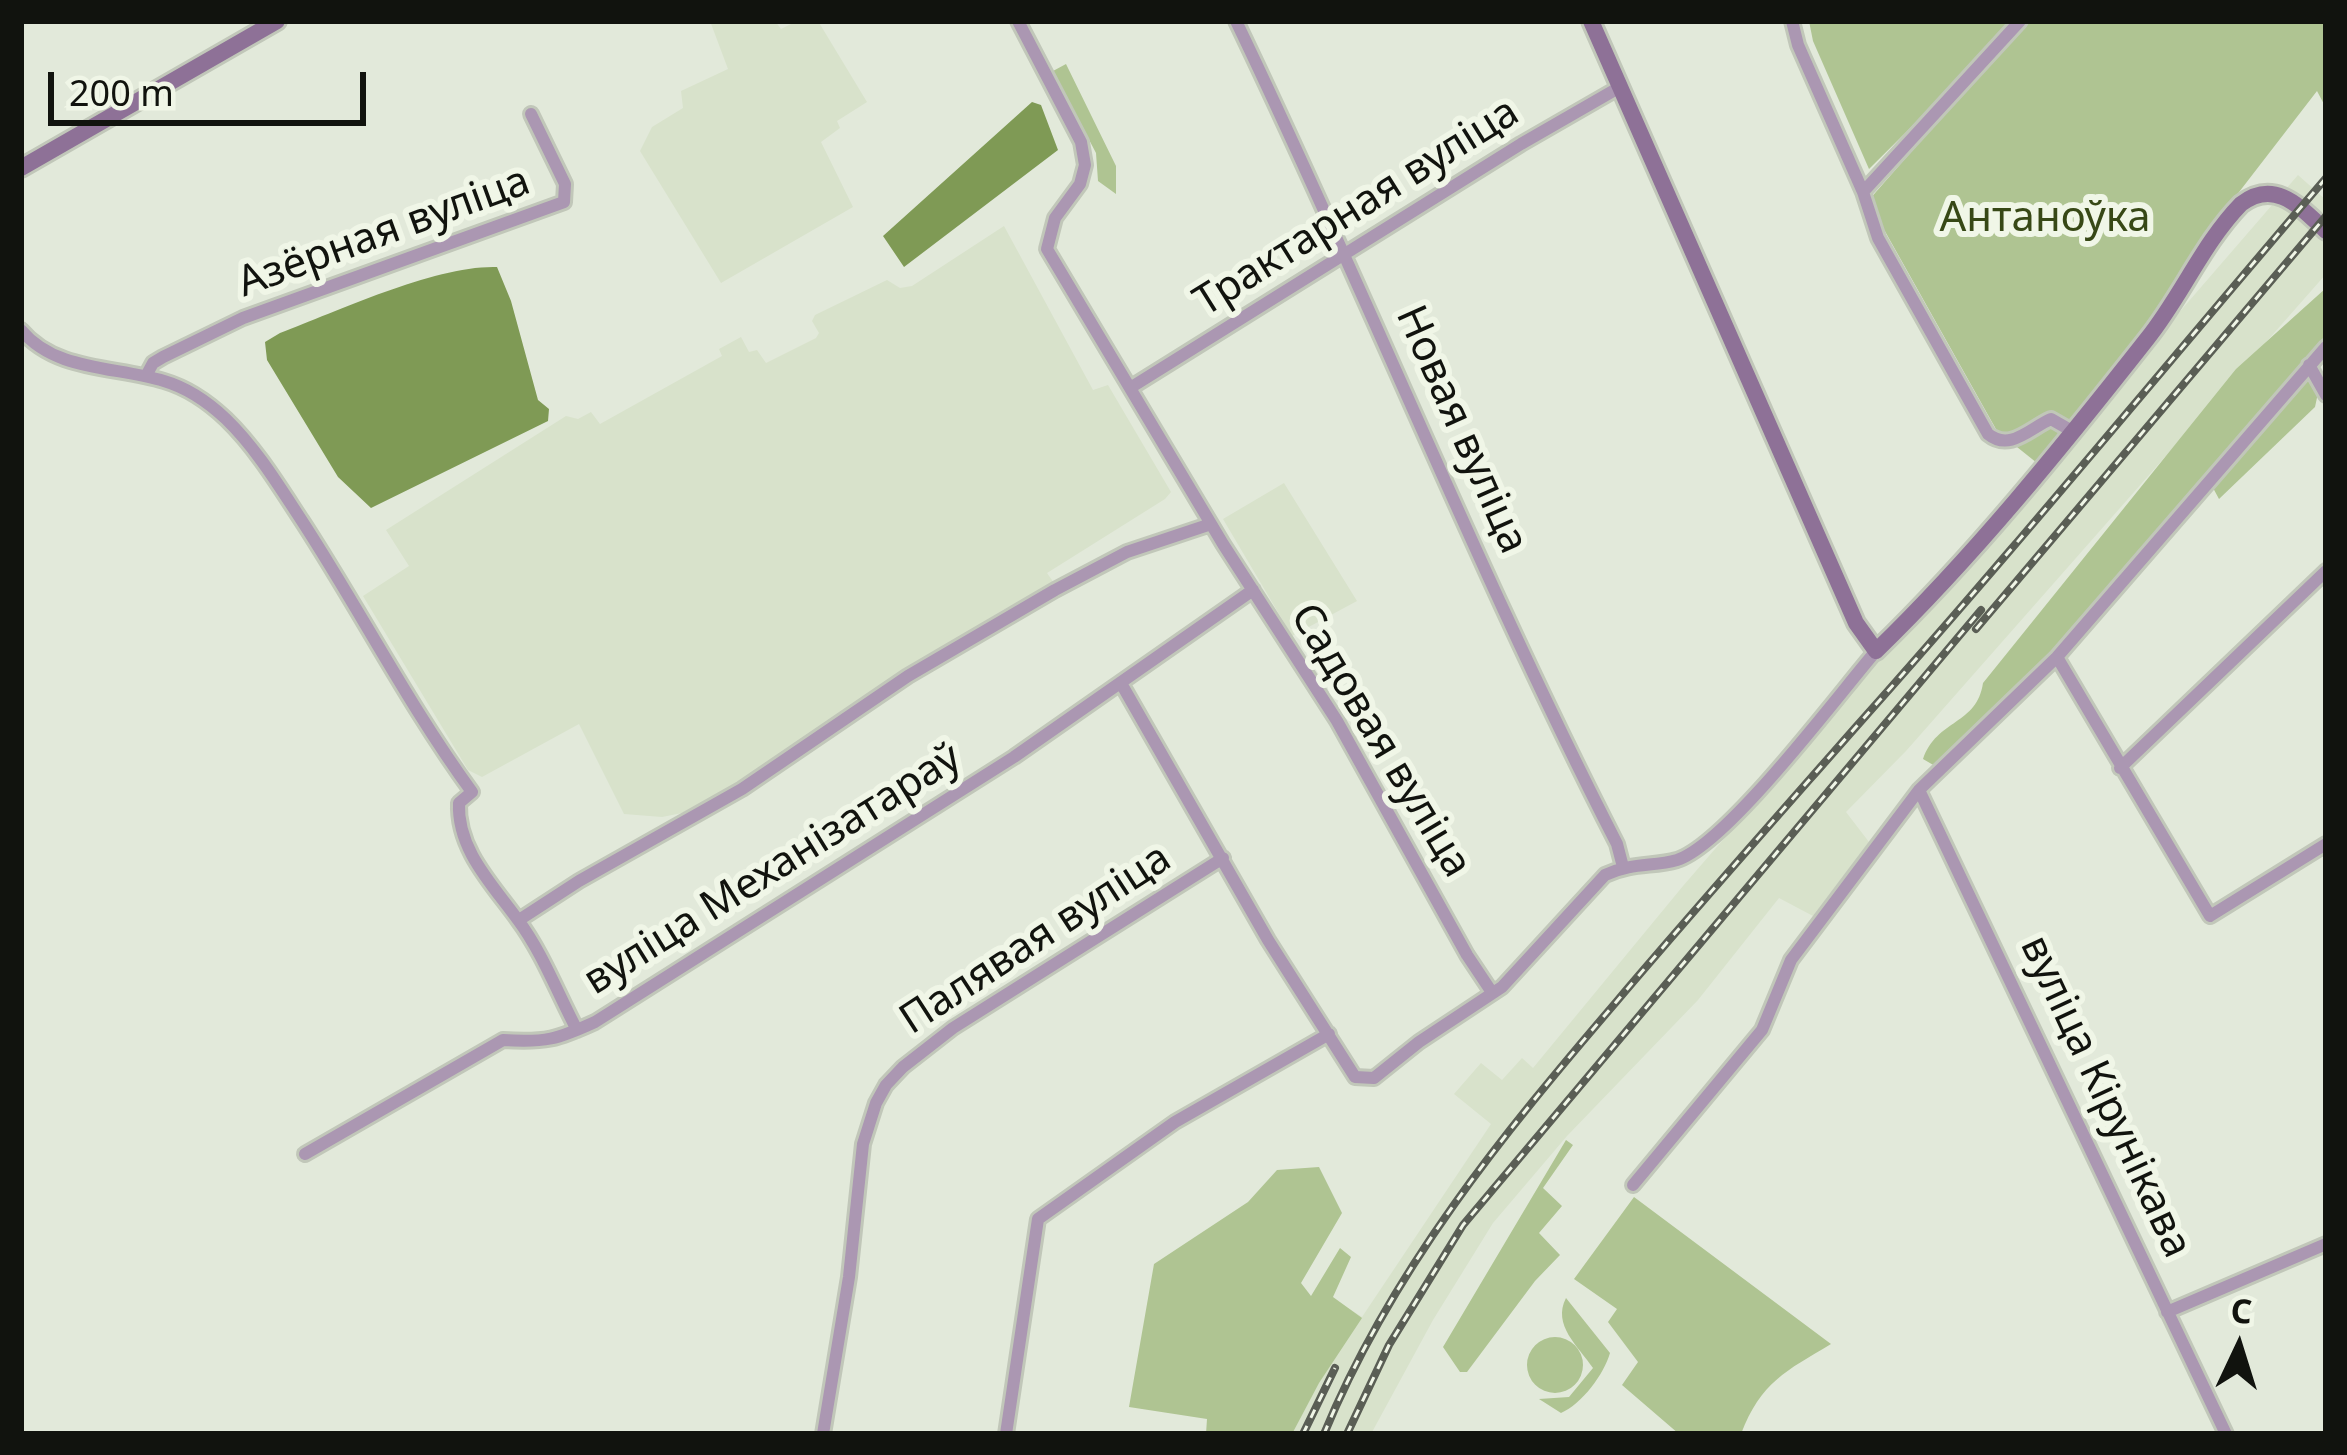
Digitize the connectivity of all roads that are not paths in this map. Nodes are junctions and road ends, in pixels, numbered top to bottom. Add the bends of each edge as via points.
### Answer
1 (277, 21) edge
2 (1018, 21) edge
3 (1236, 21) edge
4 (1591, 21) edge
5 (1792, 21) edge
6 (2020, 21) edge
7 (1620, 87) junction
8 (532, 114) dead end
9 (21, 168) edge
10 (1863, 192) junction
11 (2326, 231) edge
12 (1346, 252) junction
13 (21, 331) edge
14 (2326, 346) edge
15 (2309, 365) junction
16 (146, 376) junction
17 (1130, 388) junction
18 (2326, 395) edge
19 (2072, 431) junction
20 (1211, 524) junction
21 (2326, 571) edge
22 (1253, 590) junction
23 (1876, 651) junction
24 (2057, 657) junction
25 (1121, 685) junction
26 (2120, 768) junction
27 (1919, 790) junction
28 (2326, 844) edge
29 (1223, 858) junction
30 (1623, 867) junction
31 (518, 920) junction
32 (1491, 991) junction
33 (578, 1030) junction
34 (1329, 1034) junction
35 (305, 1154) dead end
36 (1633, 1185) dead end
37 (2326, 1244) edge
38 (2167, 1312) junction
39 (823, 1434) edge
40 (1006, 1434) edge
41 (2226, 1434) edge

1 - 9 street
2 - 17 street, Садовая вуліца via 1081,142 1085,165 1047,249
3 - 12 street, Новая вуліца
4 - 7 street
5 - 10 street
6 - 10 street
7 - 12 street, Трактарная вуліца
7 - 23 street via 1856,623
8 - 16 street, Азёрная вуліца via 566,184 564,202 243,318 163,357
10 - 19 street via 1886,254 1988,434 2009,442 2051,419
11 - 19 street via 2277,193 2250,197
12 - 17 street, Трактарная вуліца
12 - 30 street, Новая вуліца
13 - 16 street via 62,359
14 - 15 street
15 - 18 street
15 - 24 street
16 - 31 street via 210,405 278,483 472,792 459,803 458,824
17 - 20 street, Садовая вуліца
19 - 23 street
20 - 22 street, Садовая вуліца
20 - 31 street via 1127,552 1037,601
21 - 26 street
22 - 25 street, вуліца Механізатараў
22 - 32 street, Садовая вуліца
23 - 30 street via 1702,847 1676,860
24 - 26 street
24 - 27 street
25 - 29 street
25 - 33 street, вуліца Механізатараў
26 - 28 street via 2210,916
27 - 36 street via 1792,959 1762,1030
27 - 38 street, вуліца Кірунікава
29 - 34 street
29 - 39 street, Палявая вуліца via 953,1028 886,1085 863,1144
30 - 32 street via 1605,875
31 - 33 street
32 - 34 street via 1374,1078 1355,1076
33 - 35 street, вуліца Механізатараў via 541,1043 503,1040
34 - 40 street via 1175,1122 1038,1219
37 - 38 street
38 - 41 street, вуліца Кірунікава

